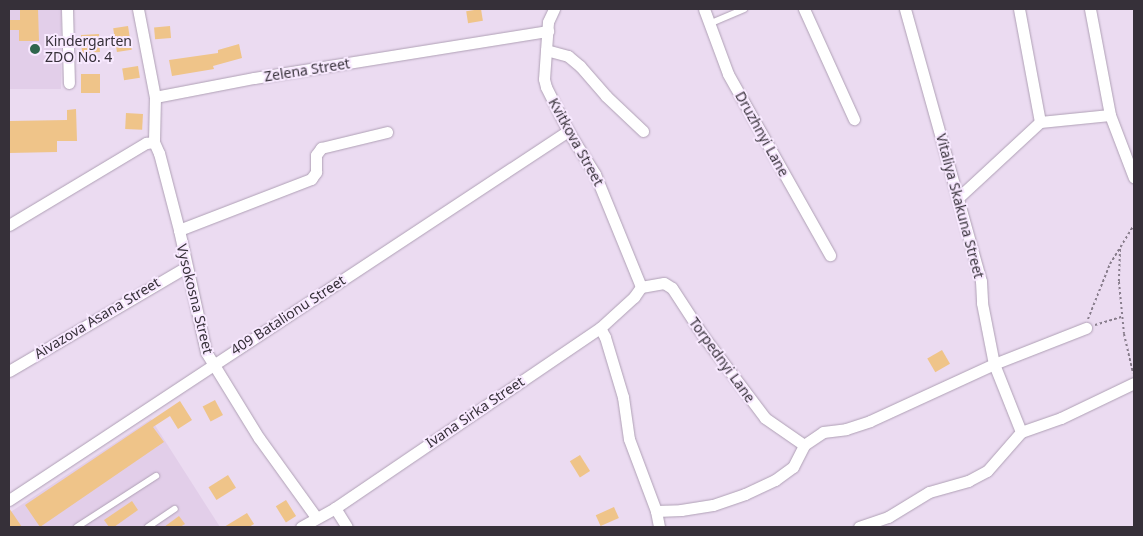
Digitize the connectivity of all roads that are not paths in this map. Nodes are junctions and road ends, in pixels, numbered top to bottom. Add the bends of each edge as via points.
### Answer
1 (67, 9) edge
2 (138, 9) edge
3 (554, 9) edge
4 (704, 9) edge
5 (744, 9) edge
6 (804, 9) edge
7 (905, 9) edge
8 (1019, 9) edge
9 (1090, 9) edge
10 (710, 24) junction
11 (548, 31) junction
12 (546, 50) junction
13 (69, 83) dead end
14 (156, 97) junction
15 (1110, 115) junction
16 (854, 119) dead end
17 (1040, 122) junction
18 (643, 131) dead end
19 (387, 132) dead end
20 (568, 132) junction
21 (154, 142) junction
22 (1134, 178) edge
23 (959, 197) junction
24 (9, 225) edge
25 (179, 230) junction
26 (830, 255) dead end
27 (186, 267) junction
28 (641, 287) junction
29 (600, 328) junction
30 (1086, 328) road end
31 (994, 364) junction
32 (213, 365) junction
33 (9, 371) edge
34 (1134, 382) edge
35 (1021, 432) junction
36 (804, 445) junction
37 (156, 476) dead end
38 (9, 500) edge
39 (335, 508) junction
40 (175, 509) dead end
41 (656, 511) junction
42 (316, 517) junction
43 (77, 527) edge
44 (148, 527) edge
45 (301, 527) edge
46 (346, 527) edge
47 (659, 527) edge
48 (860, 527) edge

1 - 13 street
2 - 14 street
3 - 11 street, Kvitkova Street
4 - 10 street, Druzhnyi Lane
5 - 10 lane
6 - 16 street
7 - 23 street, Vitaliya Skakuna Street
8 - 17 street
9 - 15 street
10 - 26 street, Druzhnyi Lane via 728,74
11 - 12 street, Kvitkova Street
11 - 14 street, Zelena Street
12 - 18 street via 568,56
12 - 20 street, Kvitkova Street via 546,87
14 - 21 street, Vysokosna Street
15 - 17 street
15 - 22 street
17 - 23 street
19 - 25 street via 321,148 316,155 316,172 311,179
20 - 28 street, Kvitkova Street via 595,174
20 - 32 street, 409 Batalionu Street
21 - 24 street via 146,143
21 - 25 street, Vysokosna Street
23 - 31 street, Vitaliya Skakuna Street via 981,281
25 - 27 street, Vysokosna Street
27 - 32 street, Vysokosna Street via 206,352
27 - 33 street, Aivazova Asana Street
28 - 29 street, Ivana Sirka Street
28 - 36 street, Torpednyi Lane via 664,284 672,288 765,418
29 - 39 street, Ivana Sirka Street
29 - 41 street via 624,398 628,439
30 - 31 street
31 - 35 street, Vitaliya Skakuna Street
31 - 36 street via 870,421 823,432
32 - 38 street, 409 Batalionu Street
32 - 42 street, Vysokosna Street via 259,438
34 - 35 street via 1060,418
35 - 48 street via 986,471 968,482 929,492 888,517
36 - 41 street via 793,467 775,480 745,494 713,505
37 - 43 lane
39 - 42 street, Ivana Sirka Street
39 - 46 street
40 - 44 lane
41 - 47 street
42 - 45 street, Ivana Sirka Street

